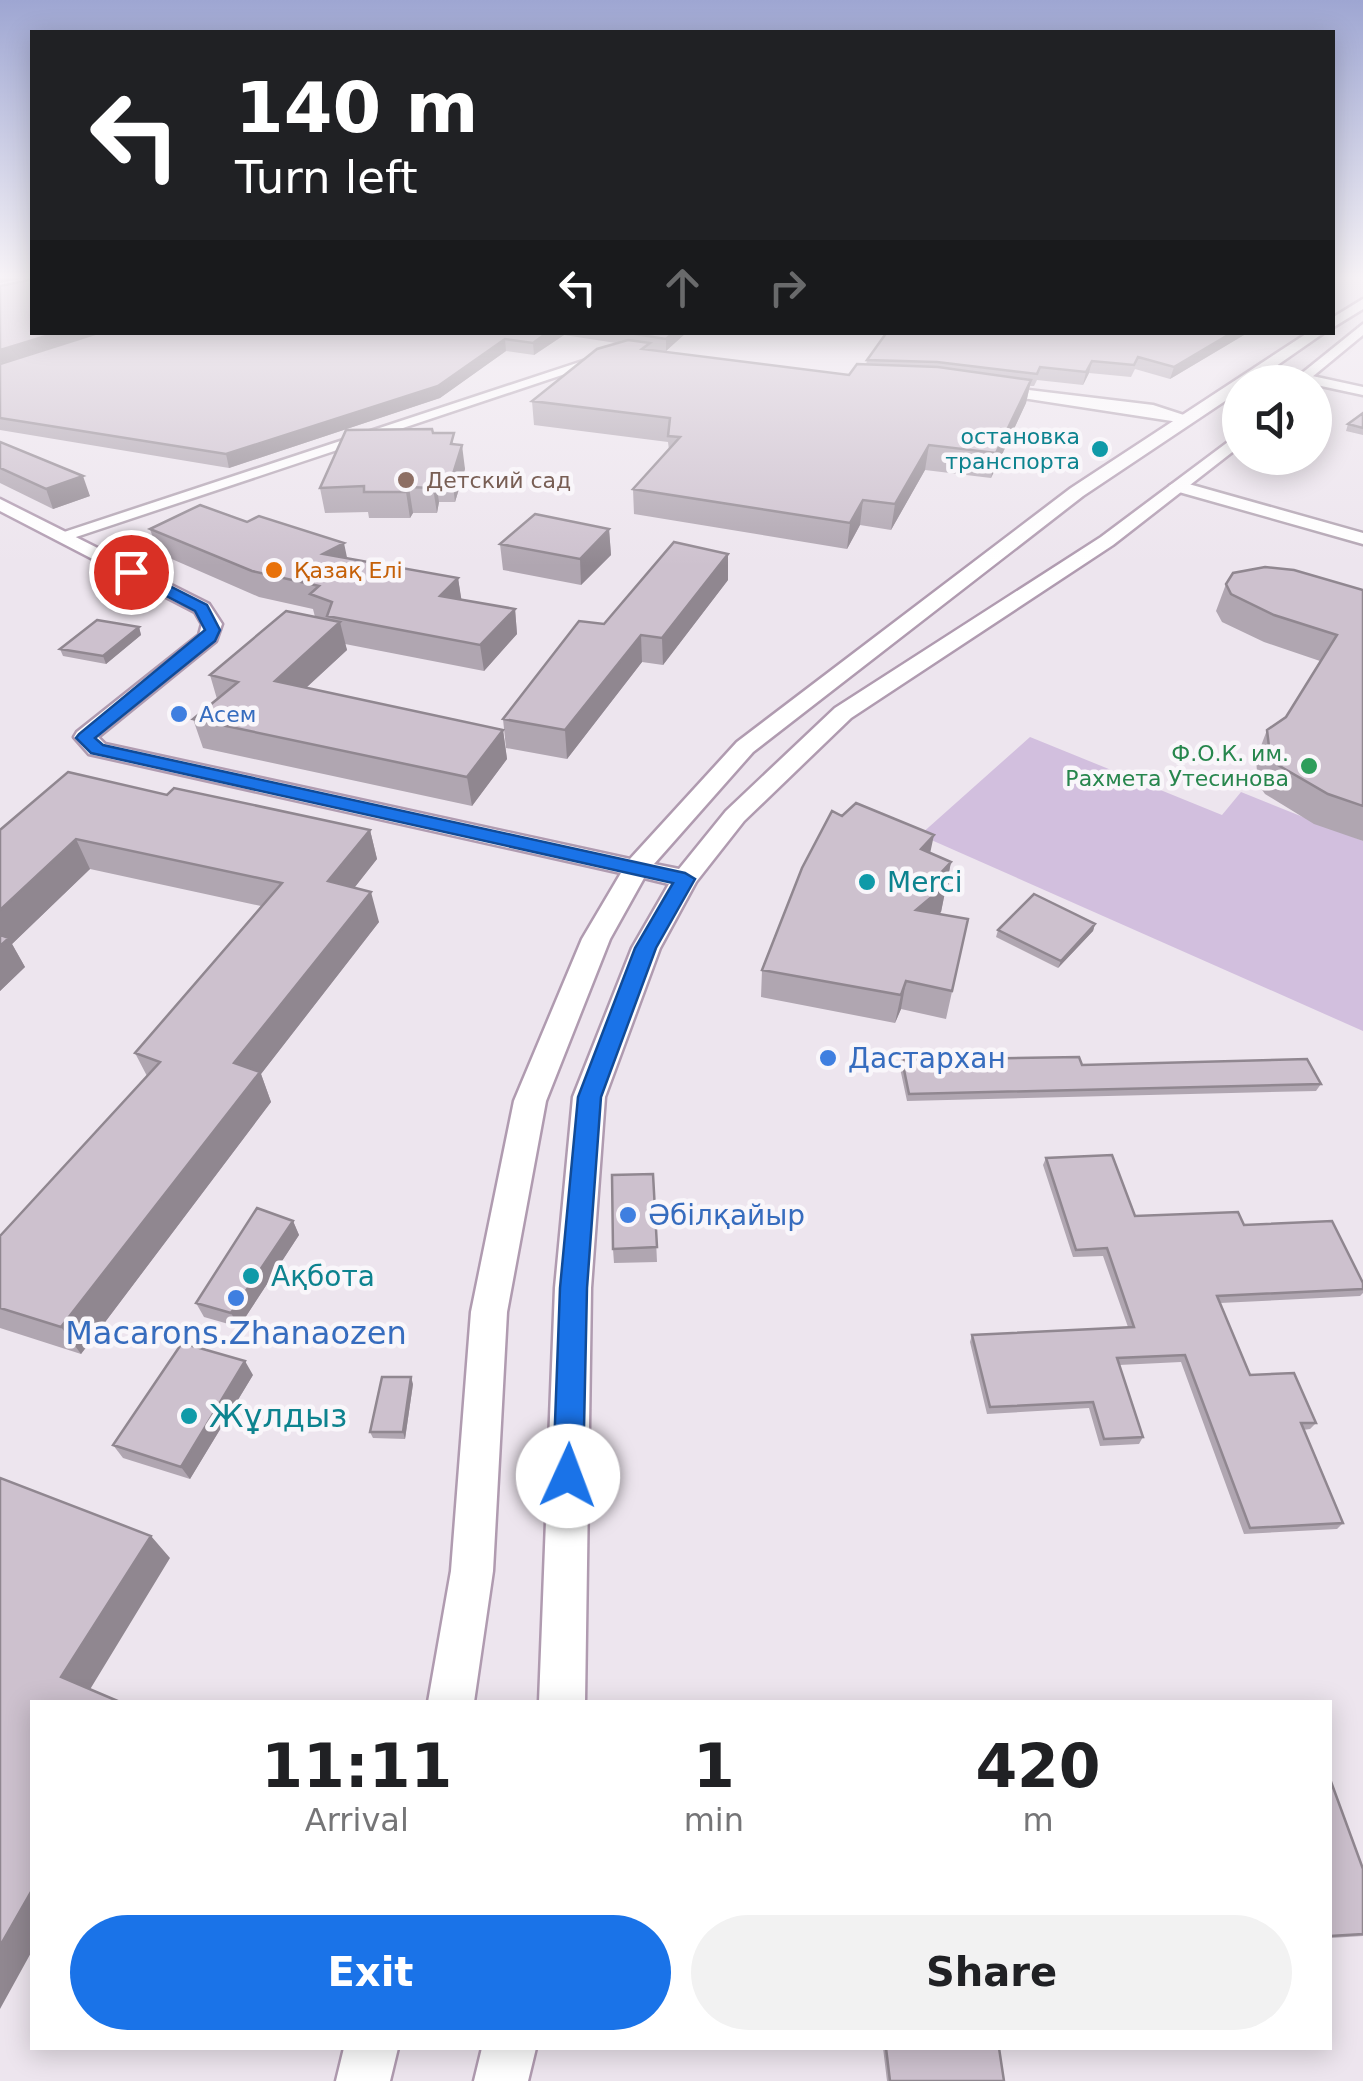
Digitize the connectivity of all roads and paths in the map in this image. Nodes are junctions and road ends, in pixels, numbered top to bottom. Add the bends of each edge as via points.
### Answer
1 (568, 372) edge
2 (1332, 384) edge
3 (972, 387) edge
4 (1361, 388) edge
5 (1222, 399) edge
6 (1185, 418) junction
7 (1222, 452) edge
8 (1178, 486) junction
9 (0, 504) edge
10 (60, 536) junction
11 (1363, 539) edge
12 (1106, 540) junction
13 (1072, 541) dead end
14 (638, 866) junction
15 (685, 879) junction
16 (451, 1700) edge
17 (562, 1700) edge
18 (371, 2050) edge
19 (509, 2050) edge
20 (363, 2081) edge
21 (501, 2081) edge

1 - 10 street
2 - 4 street
3 - 6 street
5 - 6 street
6 - 14 street via 745,747
7 - 8 street
8 - 11 street
8 - 12 street
9 - 10 street
10 - 14 street via 202,608 212,624 209,637 85,738 97,749
12 - 13 street
12 - 15 street via 843,712 734,816
14 - 15 street
14 - 16 street via 596,938 530,1101 490,1312 472,1572
15 - 17 street via 646,948 590,1097 574,1288
18 - 20 street
19 - 21 street

